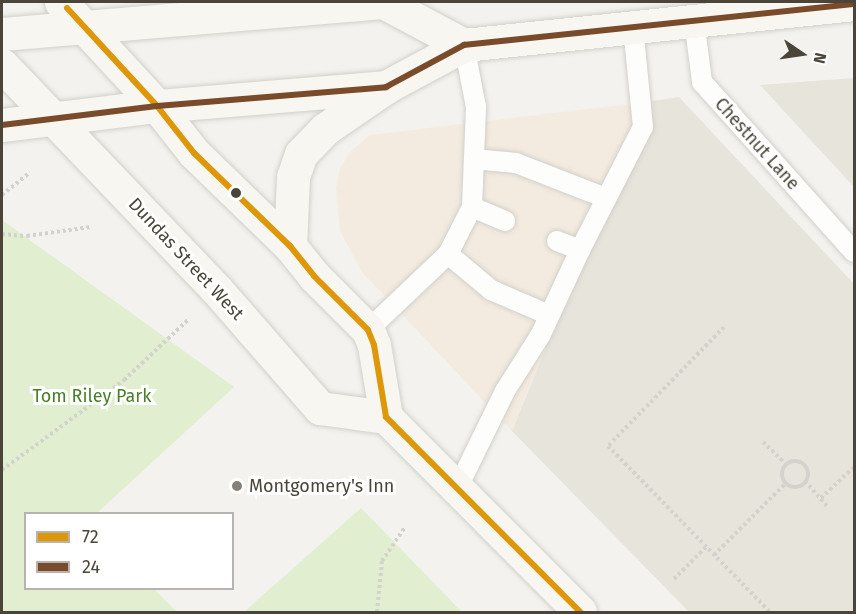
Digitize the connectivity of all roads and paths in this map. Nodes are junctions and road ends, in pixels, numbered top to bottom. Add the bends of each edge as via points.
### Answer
1 (61, 2) edge
2 (382, 2) edge
3 (855, 4) edge
4 (694, 20) junction
5 (85, 26) junction
6 (633, 27) junction
7 (2, 34) edge
8 (464, 45) junction
9 (2, 65) edge
10 (386, 87) junction
11 (157, 106) junction
12 (54, 118) junction
13 (2, 125) edge
14 (474, 159) junction
15 (30, 172) dead end
16 (2, 195) edge
17 (606, 198) junction
18 (471, 207) junction
19 (505, 221) dead end
20 (90, 227) dead end
21 (2, 234) edge
22 (557, 241) dead end
23 (290, 246) junction
24 (580, 250) junction
25 (855, 252) edge
26 (448, 254) junction
27 (549, 315) junction
28 (192, 316) dead end
29 (724, 327) dead end
30 (368, 330) junction
31 (387, 417) junction
32 (763, 442) dead end
33 (786, 464) junction
34 (855, 467) edge
35 (2, 470) edge
36 (805, 481) junction
37 (786, 483) junction
38 (458, 489) junction
39 (821, 498) junction
40 (828, 507) dead end
41 (405, 527) dead end
42 (706, 547) junction
43 (714, 555) junction
44 (674, 579) dead end
45 (377, 612) edge
46 (580, 612) edge
47 (770, 612) edge

1 - 5 main road
2 - 5 main road
2 - 8 main road
3 - 4 main road
4 - 6 main road
4 - 25 lane, Chestnut Lane via 702,82
5 - 7 main road
5 - 11 main road
6 - 8 main road
6 - 17 lane via 643,127
8 - 10 main road
8 - 14 lane via 476,107
9 - 12 main road, Dundas Street West
10 - 11 main road
10 - 23 main road via 325,129 301,154 293,177
11 - 12 main road
11 - 23 main road via 194,153
12 - 13 main road
12 - 31 main road, Dundas Street West via 217,290 320,408
14 - 17 lane via 516,164
14 - 18 lane
15 - 16 path
17 - 24 lane
18 - 19 lane
18 - 26 lane
20 - 21 path via 27,236
22 - 24 lane
23 - 30 main road
24 - 27 lane
26 - 27 lane via 491,290
26 - 30 lane
27 - 38 lane
28 - 35 path via 124,380
29 - 42 path via 608,446
30 - 31 main road
31 - 38 main road
32 - 33 path
33 - 36 path via 792,460 803,464 808,476
33 - 37 path via 781,473
34 - 39 path
36 - 37 path via 794,487
36 - 39 path
37 - 43 path
38 - 46 main road
39 - 40 path
41 - 45 path via 382,561
42 - 43 path
42 - 44 path
43 - 47 path

